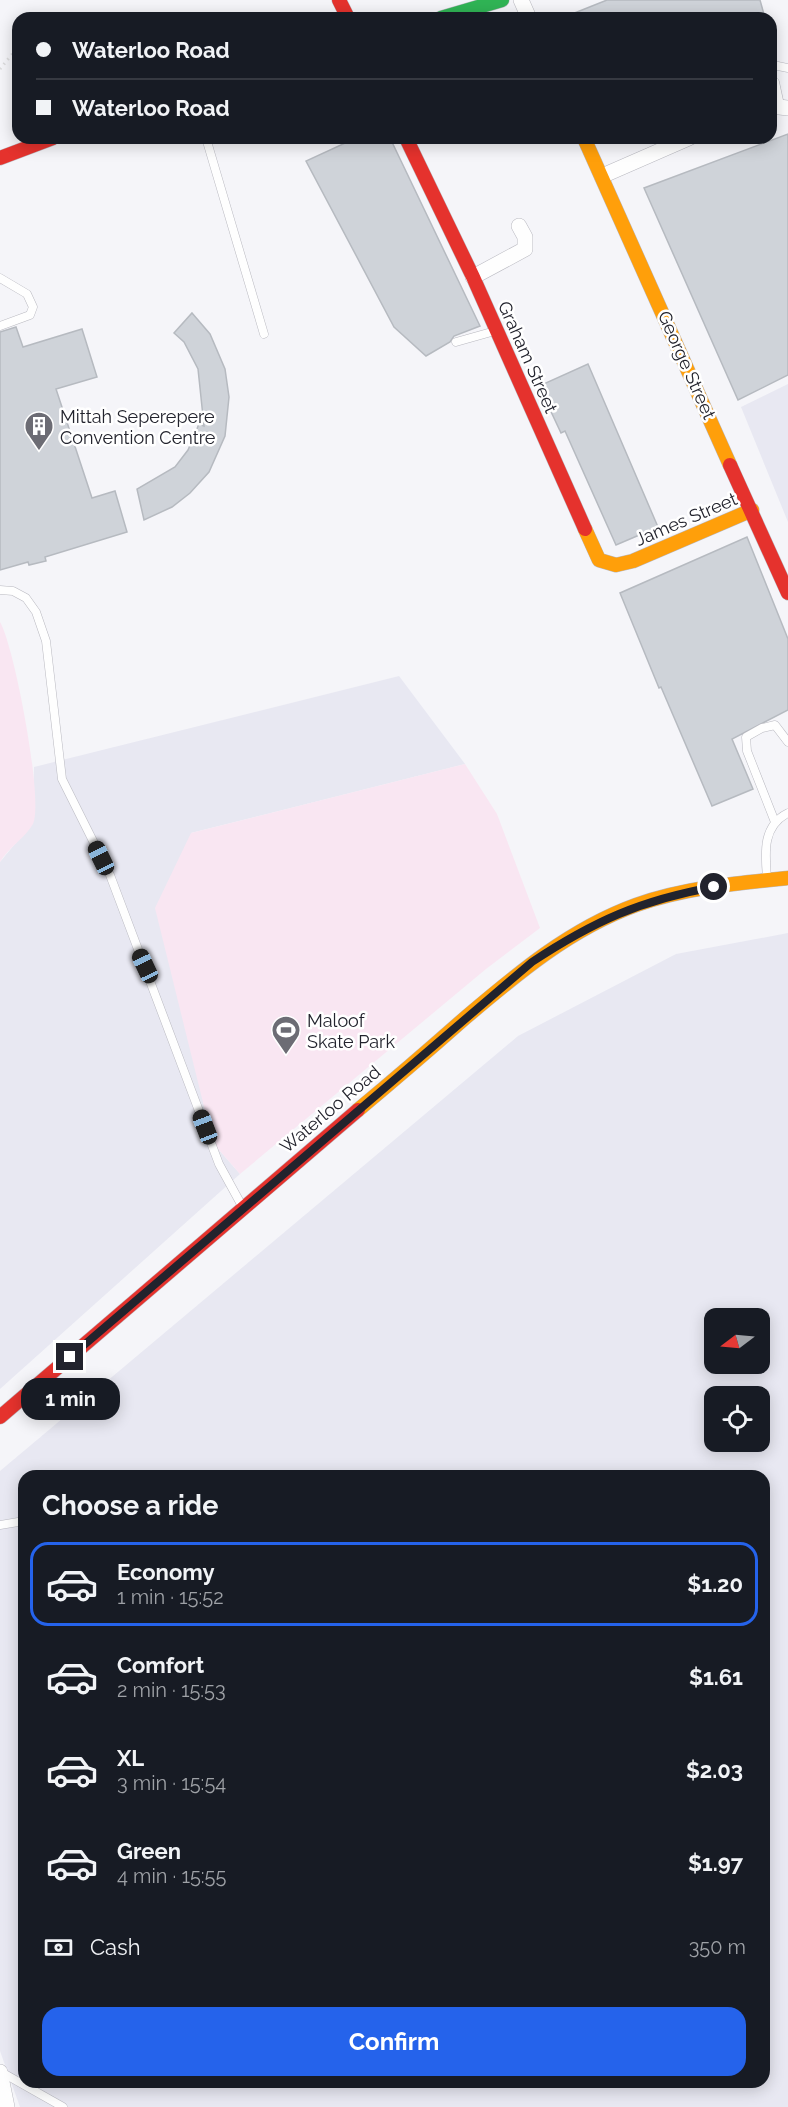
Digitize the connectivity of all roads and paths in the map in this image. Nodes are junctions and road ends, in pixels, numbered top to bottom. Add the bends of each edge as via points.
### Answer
1 (502, 0) edge
2 (461, 12) edge
3 (12, 54) edge
4 (0, 69) edge
5 (37, 144) edge
6 (208, 144) edge
7 (409, 144) edge
8 (587, 144) edge
9 (675, 144) edge
10 (0, 158) edge
11 (602, 176) junction
12 (519, 226) dead end
13 (473, 277) junction
14 (0, 278) edge
15 (0, 326) edge
16 (497, 331) junction
17 (264, 334) dead end
18 (456, 342) dead end
19 (752, 510) junction
20 (633, 561) joint
21 (0, 590) edge
22 (788, 593) edge
23 (788, 742) edge
24 (788, 813) edge
25 (776, 822) junction
26 (788, 878) edge
27 (767, 879) junction
28 (243, 1207) junction
29 (0, 1417) edge
30 (18, 1522) edge
31 (0, 1525) edge
32 (0, 2072) edge
33 (18, 2082) edge
34 (29, 2088) edge
35 (7, 2107) edge
36 (63, 2107) edge

1 - 2 street
3 - 4 path
5 - 10 street
6 - 17 lane
7 - 13 street, Graham Street
8 - 11 street, George Street
9 - 11 street
11 - 19 street, George Street
12 - 13 street via 525,237 525,249
13 - 16 street, Graham Street
14 - 15 lane via 27,294 33,307 30,315
16 - 18 lane
16 - 20 street, Graham Street via 599,560 616,565
19 - 20 street, James Street
19 - 22 street, George Street
21 - 28 lane via 27,598 36,612 46,641 62,779 110,875 219,1164
23 - 25 lane via 775,725 746,737 747,751
24 - 25 lane
25 - 27 lane via 769,831 765,851
26 - 27 street, Waterloo Road
27 - 28 street, Waterloo Road via 635,905 556,946 532,962
28 - 29 street, Waterloo Road
30 - 31 lane
32 - 33 lane
32 - 35 street
34 - 36 lane

